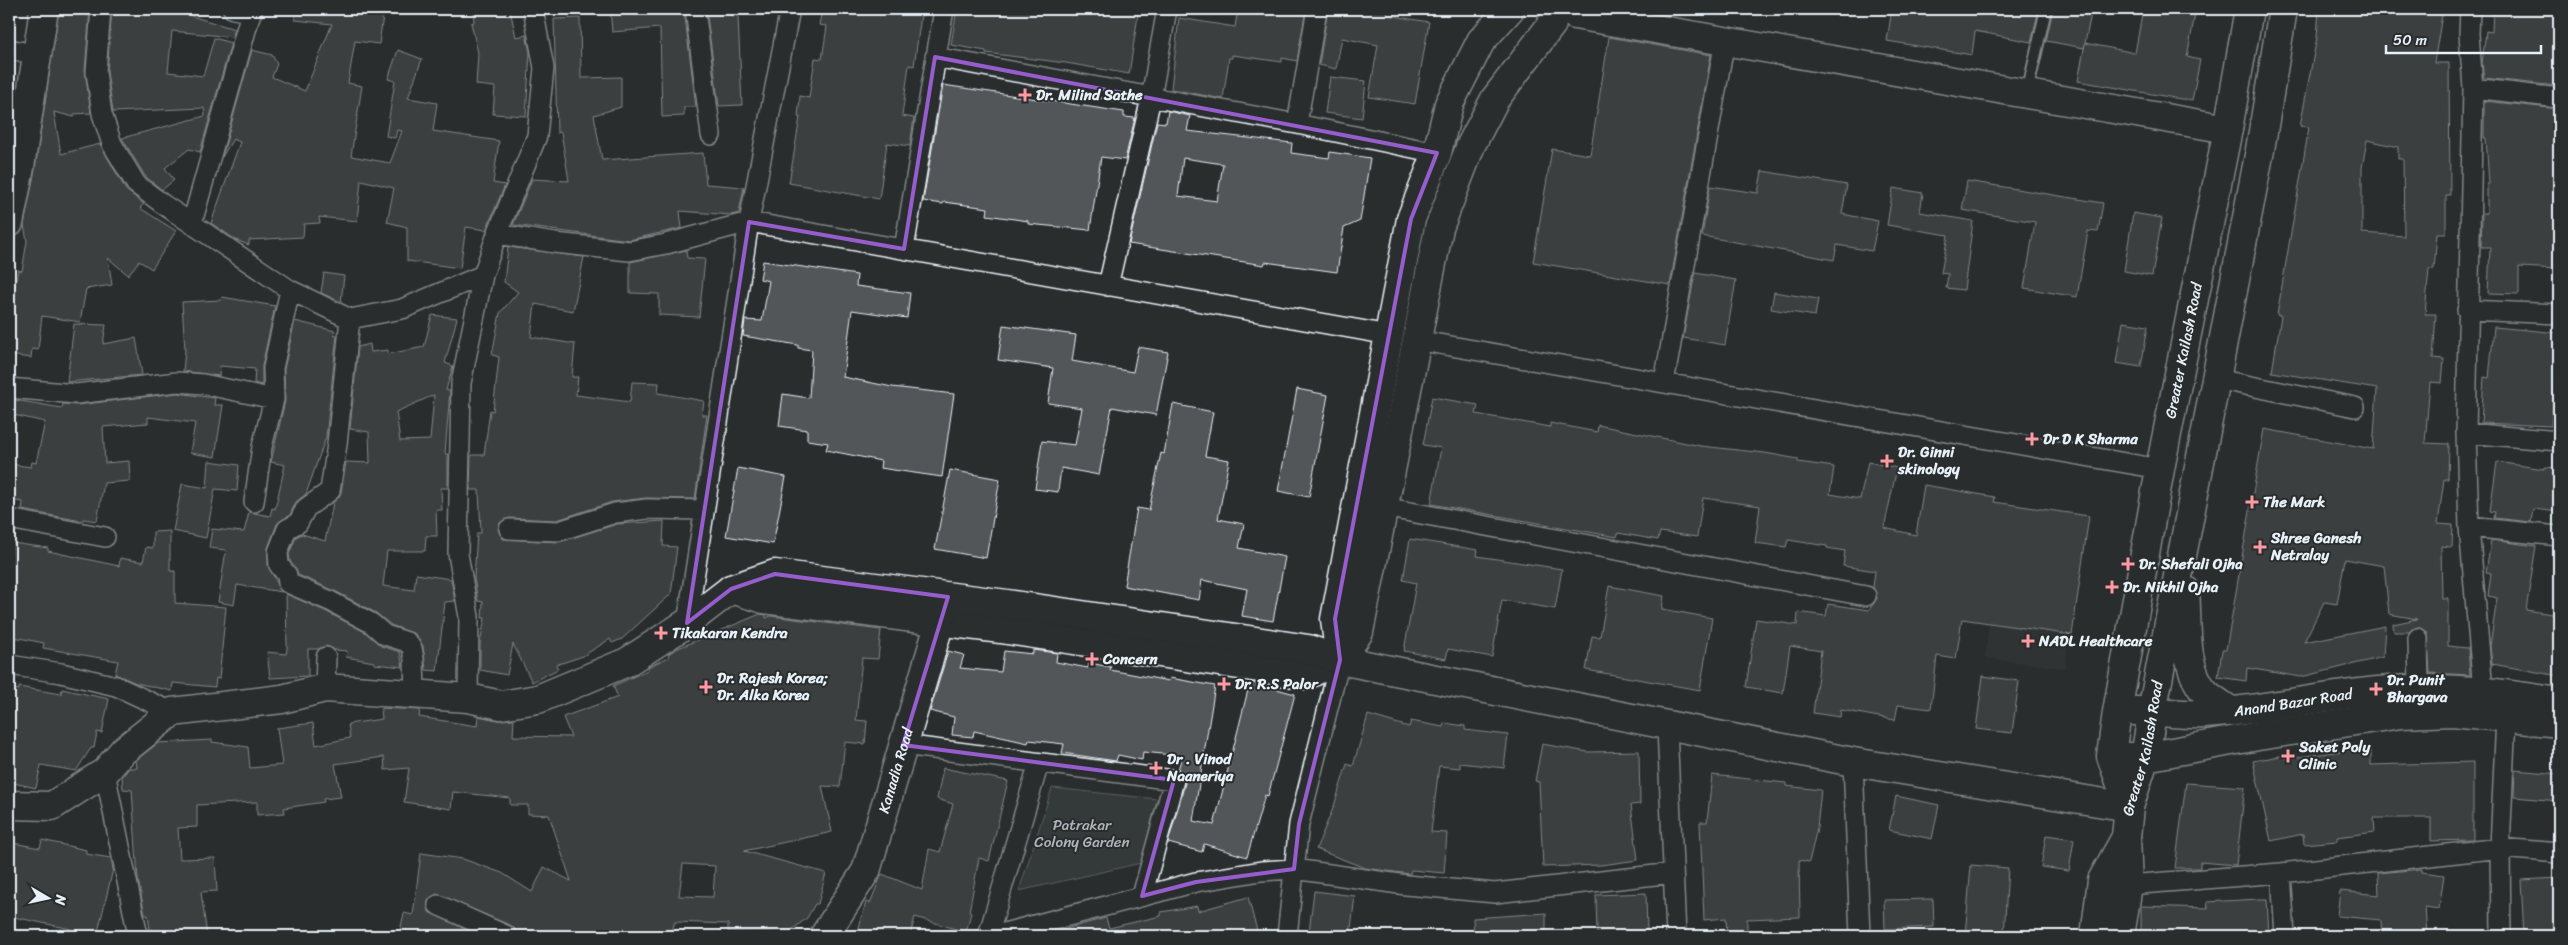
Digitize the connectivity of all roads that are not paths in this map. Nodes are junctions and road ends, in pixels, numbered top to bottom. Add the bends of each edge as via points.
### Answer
1 (44, 9) edge
2 (101, 9) edge
3 (233, 9) edge
4 (533, 9) edge
5 (695, 9) edge
6 (790, 9) edge
7 (944, 9) edge
8 (1167, 9) edge
9 (1317, 9) edge
10 (1510, 9) edge
11 (1522, 9) edge
12 (2046, 9) edge
13 (2249, 9) edge
14 (2283, 9) edge
15 (2470, 9) edge
16 (252, 10) edge
17 (1569, 16) edge
18 (1725, 40) junction
19 (9, 49) edge
20 (38, 55) junction
21 (934, 57) junction
22 (2473, 88) junction
23 (2026, 94) junction
24 (1151, 98) junction
25 (2559, 98) edge
26 (1297, 124) junction
27 (2228, 129) junction
28 (712, 135) dead end
29 (1437, 153) junction
30 (14, 166) edge
31 (749, 222) junction
32 (9, 223) edge
33 (192, 223) junction
34 (497, 234) junction
35 (904, 249) junction
36 (483, 275) junction
37 (1108, 286) junction
38 (290, 290) junction
39 (2467, 310) junction
40 (2559, 314) edge
41 (350, 319) junction
42 (1389, 335) junction
43 (1416, 340) junction
44 (2216, 379) junction
45 (1664, 382) junction
46 (9, 388) edge
47 (274, 399) junction
48 (2355, 407) dead end
49 (2466, 433) junction
50 (2559, 441) edge
51 (2160, 469) junction
52 (254, 502) dead end
53 (1383, 507) junction
54 (704, 510) junction
55 (9, 519) edge
56 (2470, 527) junction
57 (508, 529) dead end
58 (2559, 536) edge
59 (105, 537) dead end
60 (2183, 554) junction
61 (1866, 596) dead end
62 (944, 609) junction
63 (687, 623) junction
64 (2418, 638) dead end
65 (326, 657) dead end
66 (1340, 660) junction
67 (9, 665) edge
68 (325, 688) junction
69 (2419, 689) junction
70 (2483, 691) junction
71 (415, 693) junction
72 (468, 698) junction
73 (2559, 702) edge
74 (2152, 711) junction
75 (172, 712) junction
76 (2117, 712) junction
77 (2232, 712) junction
78 (2506, 717) junction
79 (2559, 723) edge
80 (1667, 727) junction
81 (903, 745) junction
82 (2111, 756) junction
83 (2145, 757) junction
84 (1853, 762) junction
85 (1040, 763) junction
86 (105, 772) junction
87 (9, 805) edge
88 (2129, 806) junction
89 (2126, 837) junction
90 (2500, 848) junction
91 (2559, 853) edge
92 (1294, 869) junction
93 (1673, 873) junction
94 (2281, 873) junction
95 (2128, 885) junction
96 (1142, 896) junction
97 (438, 905) dead end
98 (138, 936) edge
99 (507, 936) edge
100 (824, 936) edge
101 (988, 936) edge
102 (993, 936) edge
103 (1286, 936) edge
104 (1676, 936) edge
105 (1860, 936) edge
106 (2096, 936) edge
107 (2120, 936) edge
108 (2285, 936) edge
109 (2501, 936) edge

1 - 20 main road
2 - 33 street via 96,72 98,98 112,144 136,184
3 - 16 street
4 - 34 street via 544,68 537,136
5 - 28 street
6 - 31 street
7 - 21 street
8 - 24 street
9 - 26 street
10 - 29 main road via 1481,41 1449,104
11 - 17 main road via 1536,21
12 - 23 lane
13 - 27 main road, Greater Kailash Road
14 - 44 main road, Greater Kailash Road
15 - 22 street
16 - 33 street
17 - 18 main road
17 - 43 main road via 1495,99 1471,145 1438,228
18 - 23 main road
18 - 45 street
19 - 20 street
20 - 30 main road
21 - 24 street
21 - 35 street
22 - 25 street
22 - 39 street
23 - 27 main road
24 - 26 street
24 - 37 street
26 - 29 street
27 - 51 main road, Greater Kailash Road
29 - 42 main road via 1411,219
30 - 32 main road
31 - 34 street via 629,251
31 - 35 street
31 - 54 street
33 - 38 street
34 - 36 street
35 - 37 street
36 - 41 street via 402,309
36 - 72 street via 461,383 458,554 469,617
37 - 42 street
38 - 41 street
38 - 47 street via 273,368
39 - 40 street
39 - 49 street
41 - 71 street via 330,492 306,508 298,523 287,529 278,552 279,564 287,575 288,583 330,601 385,635 407,642 414,659
42 - 66 main road via 1335,619
43 - 45 street
43 - 53 main road
44 - 48 street
44 - 60 main road, Greater Kailash Road
45 - 51 street
46 - 47 street via 76,394 177,382 203,384
47 - 52 street via 262,446
49 - 50 street
49 - 56 street
51 - 76 main road, Greater Kailash Road
53 - 61 street
53 - 66 main road via 1358,632
54 - 57 street via 647,509 615,513 560,531
54 - 63 street
55 - 59 street
56 - 58 street
56 - 70 street
60 - 74 main road, Greater Kailash Road
60 - 77 main road via 2190,661 2196,680 2207,694
62 - 63 main road via 775,574 731,589
62 - 66 main road via 1308,649
62 - 81 main road, Kanadia Road
63 - 72 main road via 627,662 538,699 501,705
64 - 69 street
65 - 68 street
66 - 80 main road
66 - 92 street via 1299,824
67 - 75 street via 116,686
68 - 71 main road
68 - 75 main road via 282,699
69 - 70 main road, Anand Bazar Road
69 - 77 main road, Anand Bazar Road via 2331,696
70 - 73 main road, Anand Bazar Road
71 - 72 main road
74 - 76 main road, Anand Bazar Road
74 - 77 main road, Anand Bazar Road via 2202,715
74 - 83 main road, Greater Kailash Road
75 - 86 main road via 123,751
76 - 82 main road, Greater Kailash Road
78 - 79 main road, Anand Bazar Road
78 - 83 main road, Anand Bazar Road via 2453,712 2401,714
78 - 90 street
80 - 84 main road
80 - 93 street
81 - 85 street
81 - 100 main road, Kanadia Road via 866,870
82 - 83 main road, Anand Bazar Road
82 - 88 main road, Greater Kailash Road
83 - 88 main road, Greater Kailash Road
84 - 88 main road
84 - 105 street
85 - 96 street via 1174,780
85 - 101 street
86 - 87 main road via 52,806
86 - 98 street
88 - 89 main road
89 - 95 main road
89 - 106 main road via 2102,880
90 - 91 street
90 - 94 street
90 - 109 street
92 - 93 street via 1406,885 1496,893
92 - 96 street via 1196,882
92 - 103 street
93 - 104 street
94 - 95 street
94 - 108 street
95 - 107 main road
96 - 102 street
97 - 99 street

